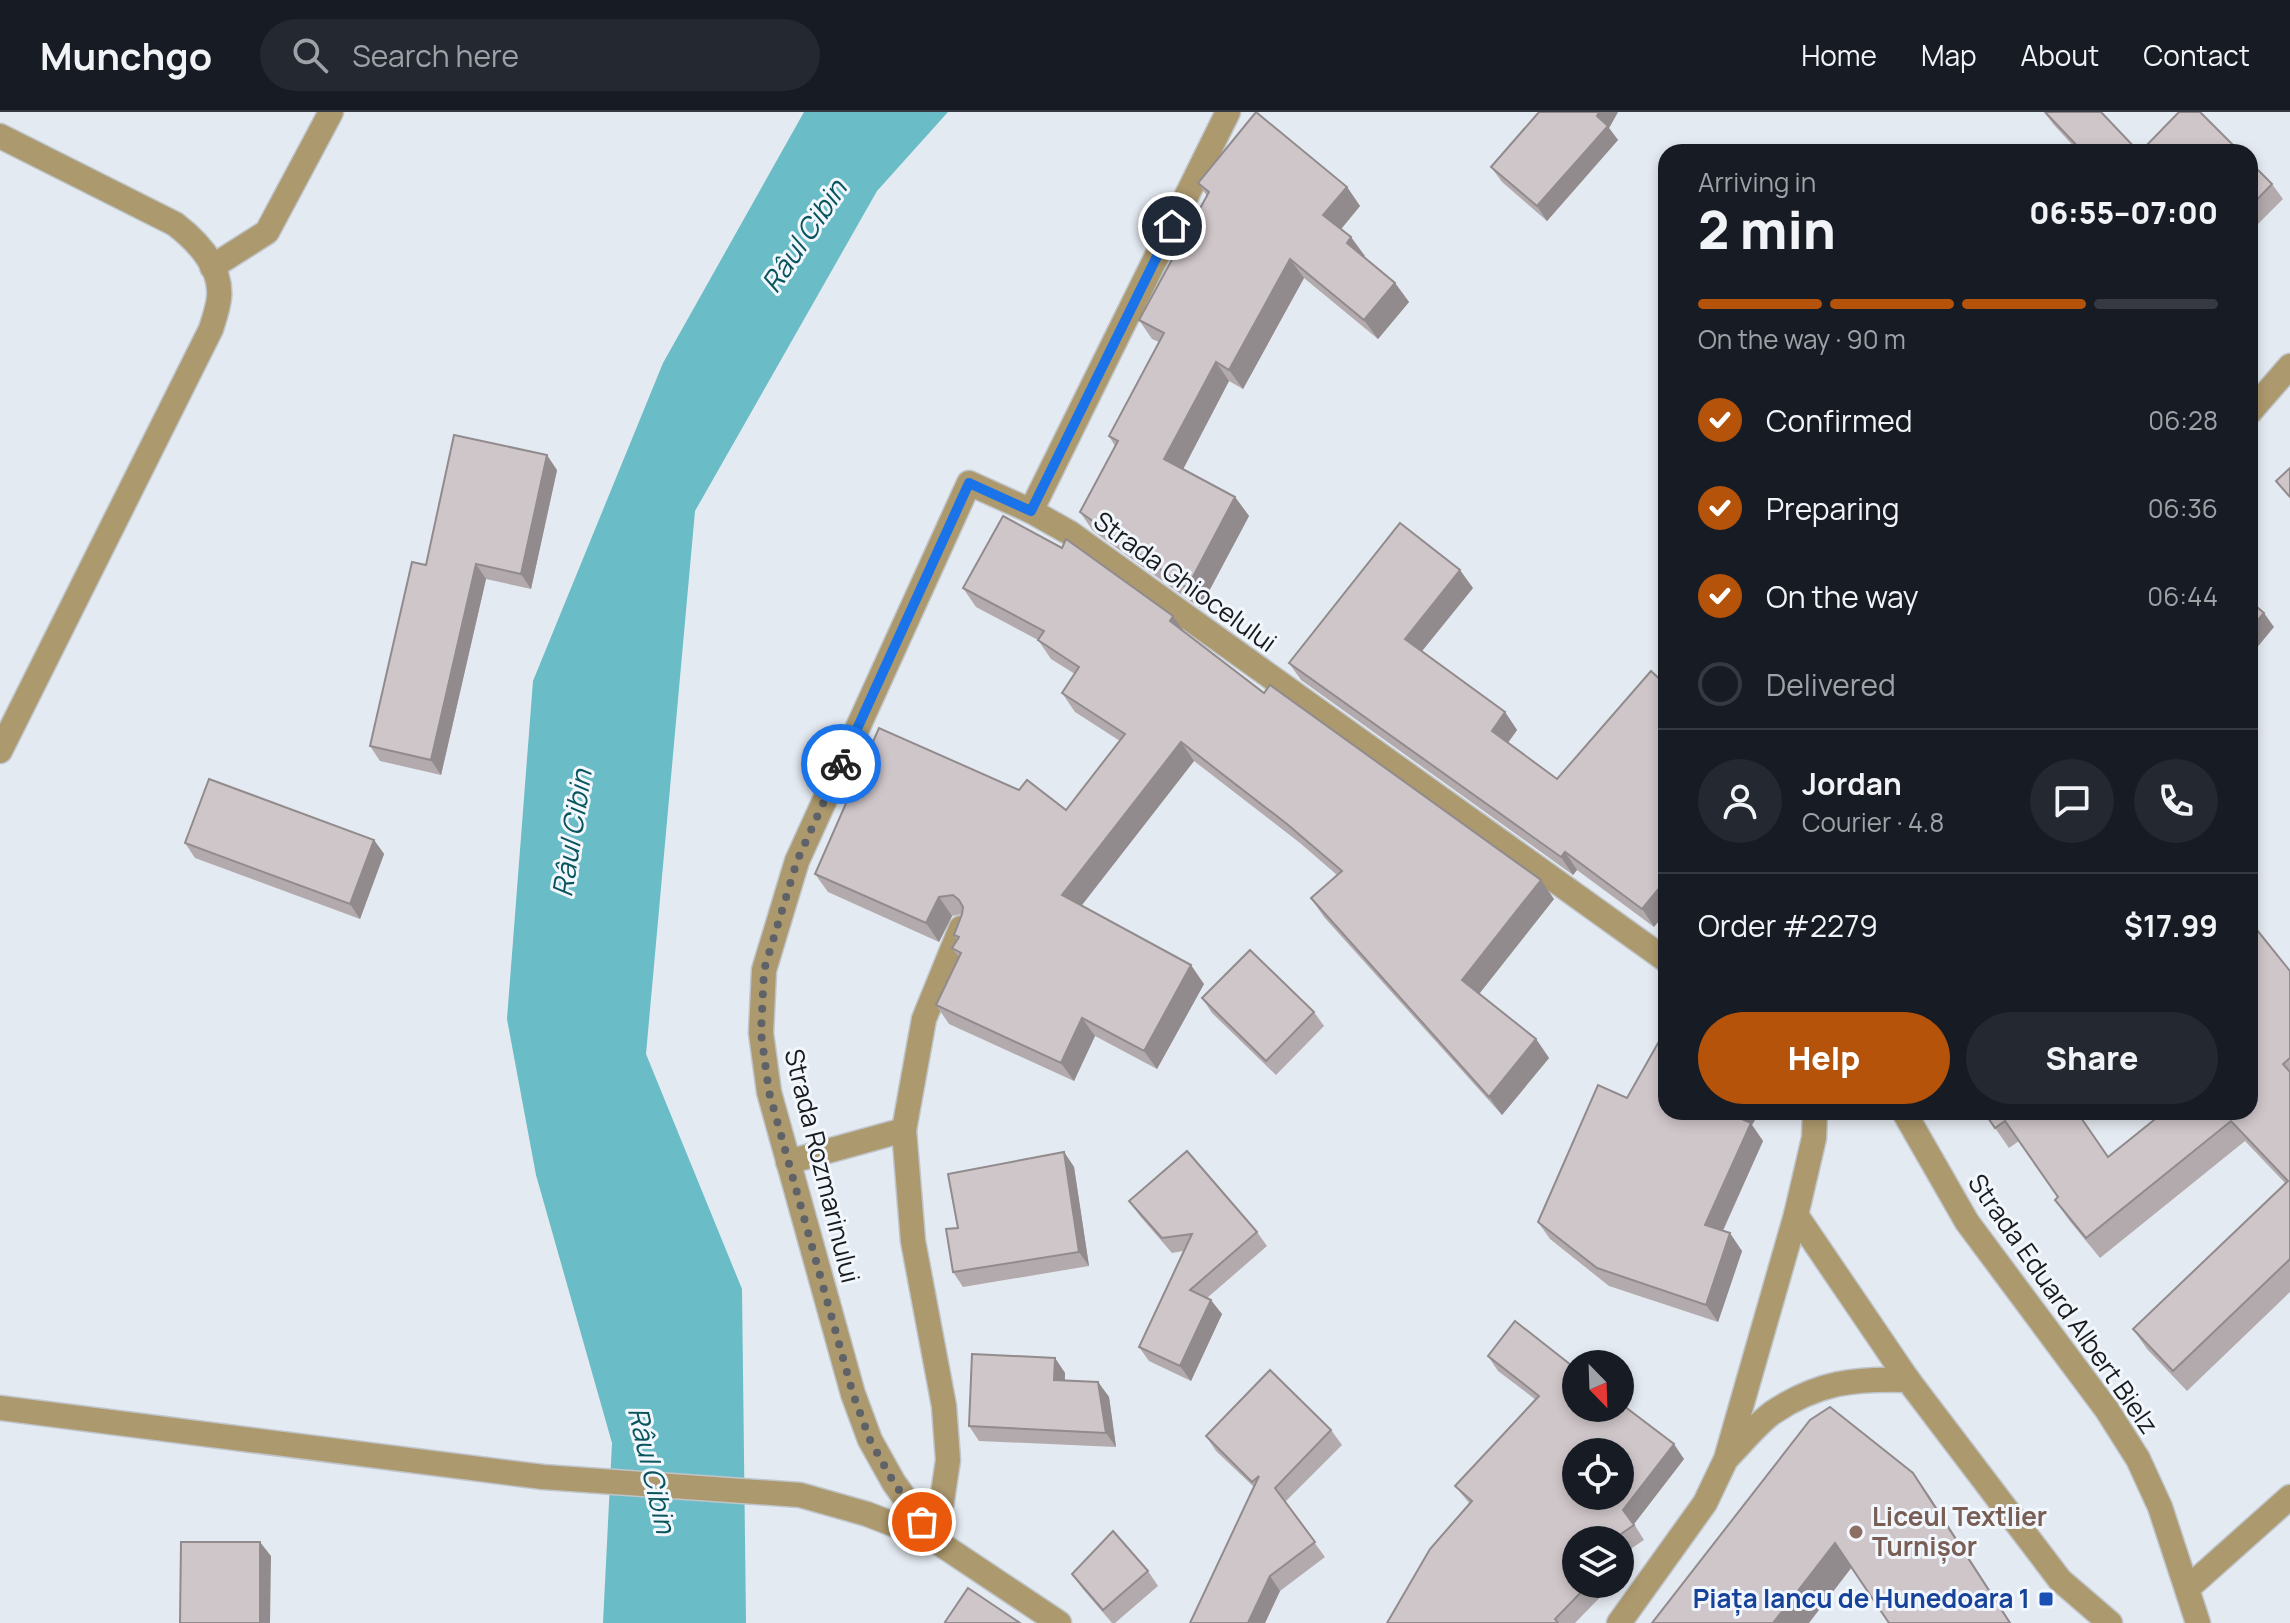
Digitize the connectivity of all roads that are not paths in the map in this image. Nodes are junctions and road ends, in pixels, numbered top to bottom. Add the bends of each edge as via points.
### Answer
1 (331, 112) edge
2 (1228, 112) edge
3 (0, 136) edge
4 (212, 267) junction
5 (2290, 366) edge
6 (2258, 403) edge
7 (969, 483) joint
8 (1031, 511) junction
9 (0, 751) edge
10 (961, 928) edge
11 (1658, 954) edge
12 (1815, 1120) edge
13 (1909, 1120) edge
14 (904, 1130) junction
15 (788, 1162) junction
16 (1796, 1215) junction
17 (1908, 1380) junction
18 (0, 1408) edge
19 (1726, 1459) junction
20 (2290, 1497) edge
21 (936, 1541) junction
22 (2188, 1588) junction
23 (1059, 1623) edge
24 (1619, 1623) edge
25 (2110, 1623) edge
26 (2198, 1623) edge

1 - 4 street via 267,232
2 - 8 street
3 - 4 street via 175,224 199,243
4 - 9 street via 219,295 211,329
5 - 6 street
7 - 8 street, Strada Ghiocelului
7 - 15 street, Strada Rozmarinului via 797,861 764,970 761,1033 769,1092
8 - 11 street, Strada Ghiocelului via 1070,533
10 - 14 street via 924,1019
12 - 16 street
13 - 22 street, Strada Eduard Albert Bielz via 1967,1222 2138,1459
14 - 15 street
14 - 21 street via 913,1241 944,1406 948,1460
15 - 21 street, Strada Rozmarinului via 870,1440
16 - 17 street
16 - 19 street
17 - 19 street via 1862,1378 1811,1391 1771,1414
17 - 25 street via 2060,1580
18 - 21 street via 543,1477 800,1495
19 - 24 street via 1705,1503
20 - 22 street
21 - 23 street, Strada Rozmarinului
22 - 26 street, Strada Eduard Albert Bielz

